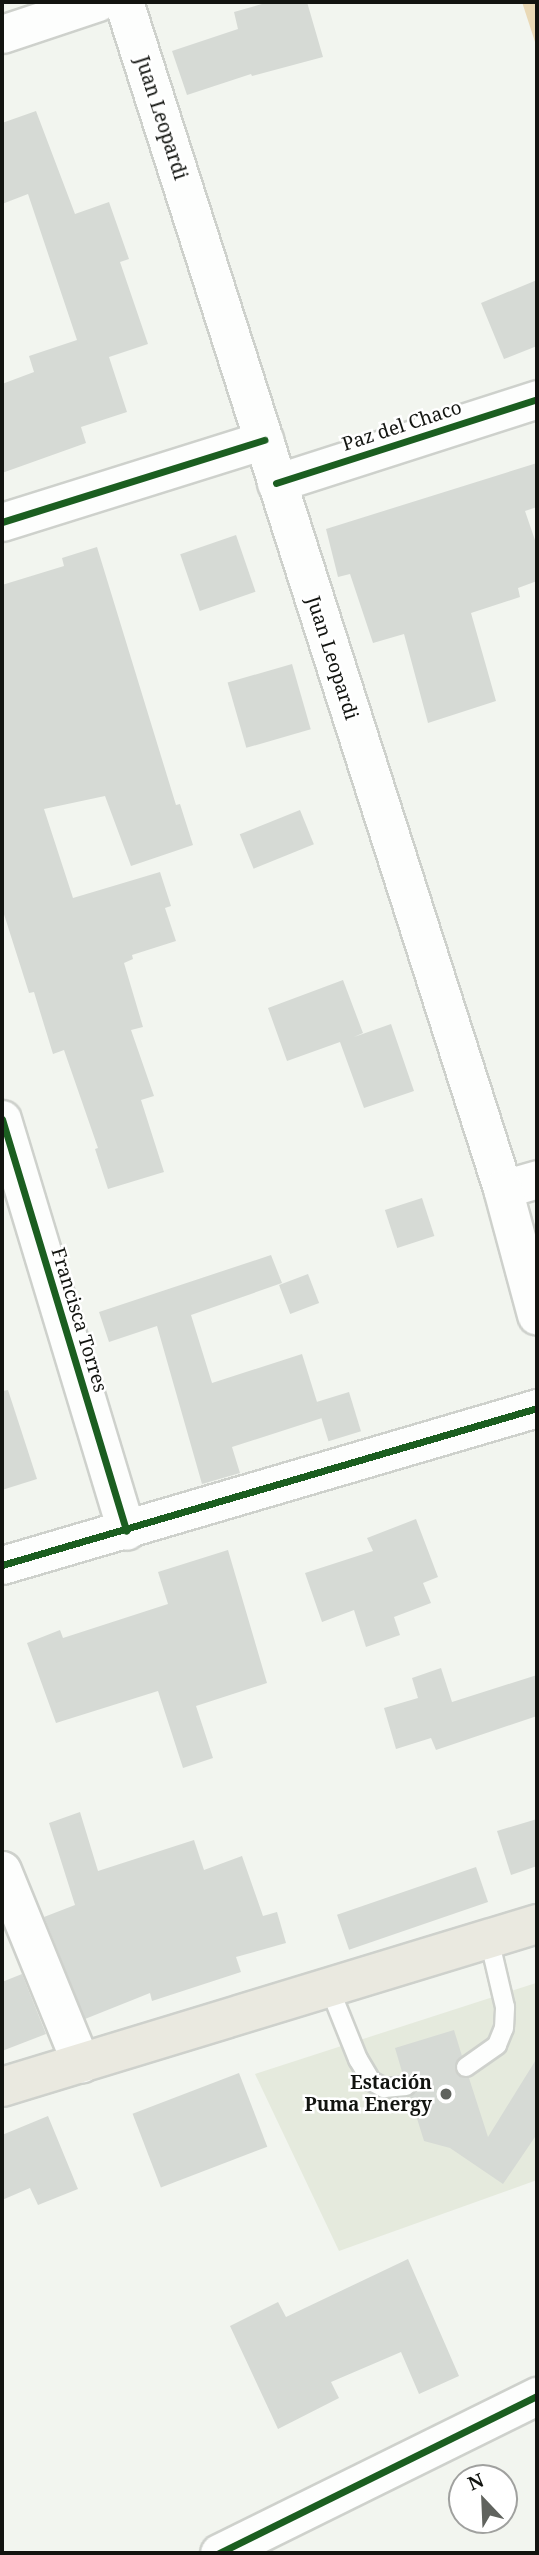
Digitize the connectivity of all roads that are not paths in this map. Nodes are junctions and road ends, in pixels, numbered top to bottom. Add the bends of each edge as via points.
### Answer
1 (98, 2) edge
2 (124, 2) edge
3 (2, 34) edge
4 (537, 399) edge
5 (264, 440) junction
6 (276, 483) junction
7 (2, 522) edge
8 (2, 1119) edge
9 (520, 1184) edge
10 (537, 1315) edge
11 (537, 1408) edge
12 (126, 1531) junction
13 (2, 1565) edge
14 (2, 1870) edge
15 (537, 1924) edge
16 (489, 1939) junction
17 (329, 1987) junction
18 (81, 2064) junction
19 (466, 2067) dead end
20 (406, 2086) dead end
21 (2, 2087) edge
22 (537, 2396) edge
23 (219, 2553) edge

1 - 3 street
2 - 5 main road, Juan Leopardi
4 - 6 street, Paz del Chaco
5 - 6 main road, Juan Leopardi
5 - 7 street
6 - 9 main road, Juan Leopardi
8 - 12 street, Francisca Torres
9 - 10 main road, Juan Leopardi
11 - 12 street
12 - 13 street
14 - 18 street
15 - 16 main road
16 - 17 main road
16 - 19 lane via 505,2007 504,2028 496,2045
17 - 18 main road
17 - 20 lane via 371,2081 384,2088
18 - 21 main road
22 - 23 street

